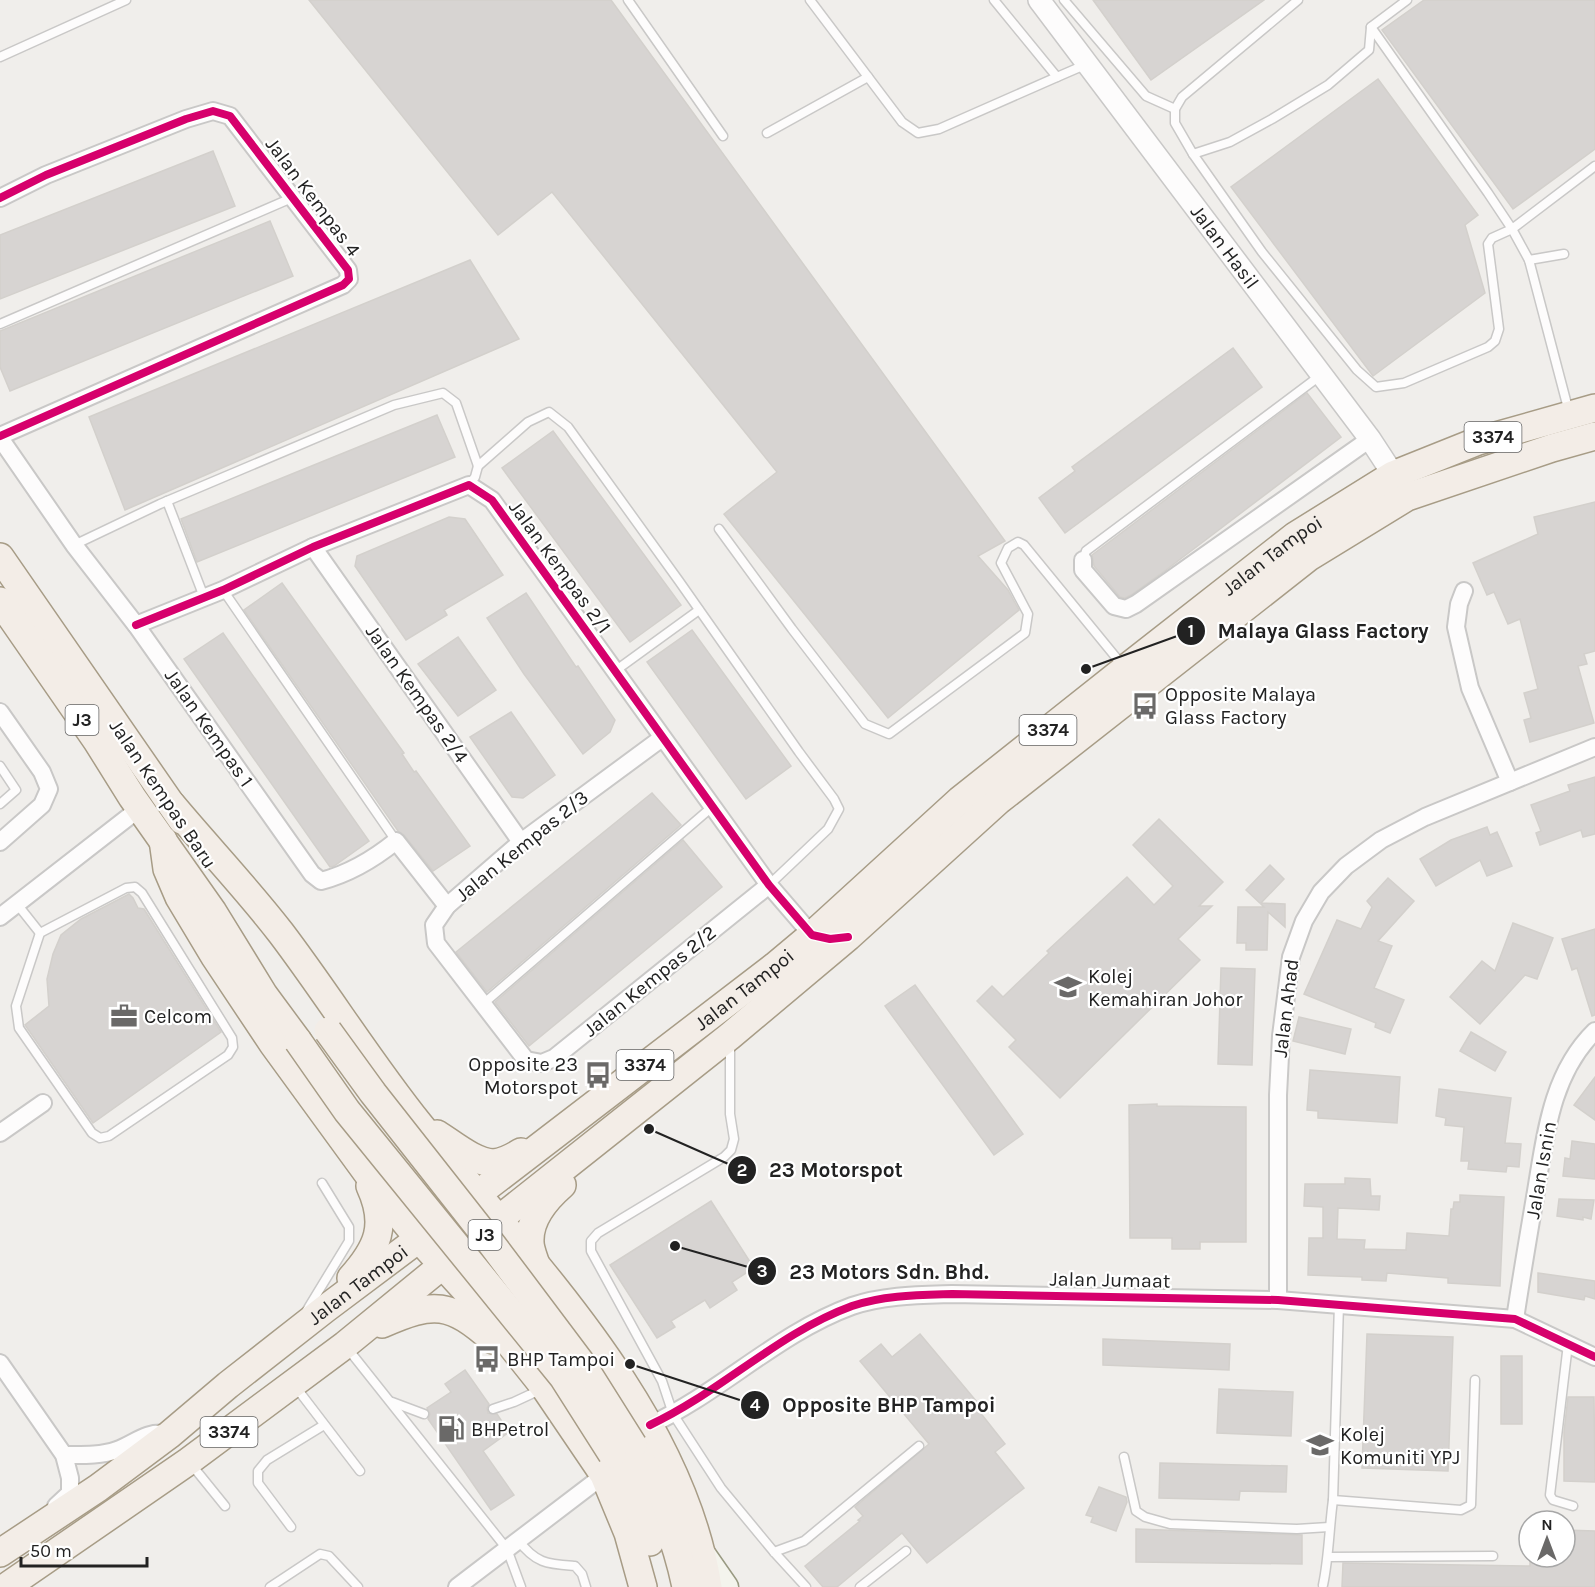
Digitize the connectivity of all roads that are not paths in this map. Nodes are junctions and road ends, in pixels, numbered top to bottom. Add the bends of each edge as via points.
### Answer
1 (126, 0) edge
2 (628, 0) edge
3 (810, 0) edge
4 (994, 0) edge
5 (1039, 0) edge
6 (1064, 0) edge
7 (1298, 0) edge
8 (1407, 0) edge
9 (1371, 27) junction
10 (0, 57) edge
11 (1088, 63) junction
12 (868, 77) junction
13 (1058, 77) junction
14 (1175, 109) junction
15 (766, 133) dead end
16 (723, 136) dead end
17 (1193, 154) junction
18 (1595, 166) edge
19 (294, 197) junction
20 (0, 198) edge
21 (1512, 229) junction
22 (1564, 254) dead end
23 (1528, 260) junction
24 (0, 324) edge
25 (1322, 375) junction
26 (1582, 411) edge
27 (1595, 436) edge
28 (0, 437) edge
29 (1370, 439) junction
30 (478, 466) junction
31 (469, 485) junction
32 (1400, 486) junction
33 (167, 501) junction
34 (720, 529) dead end
35 (74, 545) junction
36 (313, 547) junction
37 (0, 557) edge
38 (1083, 560) joint
39 (224, 590) junction
40 (1464, 591) dead end
41 (204, 597) junction
42 (0, 601) edge
43 (699, 610) junction
44 (136, 626) junction
45 (1125, 669) junction
46 (615, 671) junction
47 (0, 712) edge
48 (662, 738) junction
49 (1595, 747) edge
50 (0, 766) edge
51 (1509, 782) junction
52 (0, 804) edge
53 (172, 805) junction
54 (712, 807) junction
55 (140, 808) junction
56 (163, 840) junction
57 (396, 841) junction
58 (0, 842) edge
59 (521, 842) junction
60 (769, 885) junction
61 (17, 904) junction
62 (447, 906) junction
63 (0, 917) edge
64 (40, 933) junction
65 (812, 935) junction
66 (848, 937) junction
67 (483, 1004) junction
68 (1595, 1031) edge
69 (730, 1036) junction
70 (526, 1060) joint
71 (668, 1086) junction
72 (43, 1103) dead end
73 (593, 1104) junction
74 (418, 1123) junction
75 (0, 1132) edge
76 (449, 1159) junction
77 (357, 1160) junction
78 (322, 1183) dead end
79 (478, 1194) junction
80 (386, 1199) junction
81 (498, 1220) junction
82 (419, 1239) junction
83 (443, 1265) junction
84 (536, 1265) junction
85 (1278, 1300) junction
86 (1339, 1304) junction
87 (479, 1305) junction
88 (325, 1309) junction
89 (1515, 1319) junction
90 (350, 1341) junction
91 (1568, 1343) junction
92 (1595, 1357) edge
93 (0, 1363) edge
94 (255, 1365) junction
95 (1475, 1380) dead end
96 (541, 1383) junction
97 (293, 1384) junction
98 (392, 1402) junction
99 (493, 1409) dead end
100 (424, 1414) dead end
101 (324, 1425) junction
102 (169, 1435) junction
103 (634, 1443) junction
104 (919, 1446) dead end
105 (64, 1455) junction
106 (1124, 1457) dead end
107 (189, 1461) junction
108 (360, 1472) dead end
109 (1333, 1500) junction
110 (225, 1506) dead end
111 (1573, 1506) dead end
112 (291, 1527) dead end
113 (1329, 1527) junction
114 (0, 1545) edge
115 (513, 1545) junction
116 (700, 1549) junction
117 (906, 1551) dead end
118 (774, 1552) junction
119 (0, 1553) edge
120 (1493, 1556) dead end
121 (1329, 1557) junction
122 (1323, 1585) dead end
123 (6, 1587) edge
124 (270, 1587) edge
125 (358, 1587) edge
126 (457, 1587) edge
127 (521, 1587) edge
128 (586, 1587) edge
129 (643, 1587) edge
130 (661, 1587) edge
131 (686, 1587) edge
132 (708, 1587) edge
133 (726, 1587) edge
134 (806, 1587) edge
135 (860, 1587) edge

1 - 10 lane
2 - 16 lane
3 - 12 lane
4 - 13 lane
5 - 11 street, Jalan Hasil
6 - 14 lane via 1146,96
7 - 14 lane via 1182,97
8 - 9 lane
9 - 17 lane via 1369,50 1328,85 1230,142
9 - 21 lane
11 - 13 lane
11 - 25 street, Jalan Hasil
12 - 13 lane via 902,122 918,133 939,129
12 - 15 lane
14 - 17 lane via 1175,123
17 - 21 lane via 1262,252 1357,370 1376,387 1404,383 1496,340 1499,329 1488,244
18 - 21 lane
19 - 20 street, Jalan Kempas 4 via 230,116 213,111 46,175
19 - 24 lane
19 - 28 street, Jalan Kempas 4 via 348,270 349,279 343,285
21 - 23 lane
22 - 23 lane
23 - 26 lane
25 - 29 street, Jalan Hasil
25 - 38 lane via 1086,551
26 - 32 main road, Jalan Tampoi / 3374 via 1478,441
27 - 32 main road, Jalan Tampoi / 3374
28 - 35 street, Jalan Kempas 1
29 - 32 street, Jalan Hasil
29 - 38 street via 1126,609 1114,606 1098,588 1083,570
30 - 31 lane
30 - 33 lane via 456,403 443,393 394,405
30 - 43 lane via 528,422 549,412 568,427
31 - 36 street
31 - 46 street, Jalan Kempas 2/1 via 492,500
32 - 45 main road, Jalan Tampoi / 3374 via 1295,536
32 - 66 main road, Jalan Tampoi / 3374 via 1008,794
33 - 35 lane
33 - 41 lane
34 - 45 lane via 865,724 889,734 1025,633 1028,614 1001,563 1008,548 1018,542
35 - 44 street, Jalan Kempas 1
36 - 39 street
36 - 59 street, Jalan Kempas 2/4
37 - 53 main road, Jalan Kempas Baru / J3
39 - 41 street
39 - 57 lane
40 - 51 street via 1456,627 1470,688
41 - 44 street
42 - 55 main road, Jalan Kempas Baru / J3
43 - 46 lane
43 - 60 lane via 839,809 828,829
44 - 57 street, Jalan Kempas 1 via 312,874 321,881 335,877
45 - 65 main road, Jalan Tampoi / 3374 via 960,800
46 - 48 street, Jalan Kempas 2/1
47 - 58 street via 42,772 49,789 42,804
48 - 54 street, Jalan Kempas 2/1
48 - 59 street, Jalan Kempas 2/3
49 - 51 street, Jalan Ahad
50 - 52 lane via 16,790
51 - 85 street, Jalan Ahad via 1381,840 1346,866 1321,892 1304,921 1291,957 1281,1036
53 - 74 main road via 281,934
53 - 103 main road, Jalan Kempas Baru / J3, bridge via 328,1031 582,1364
54 - 60 street, Jalan Kempas 2/1
54 - 67 lane
55 - 56 main road, Jalan Kempas Baru / J3
55 - 61 street
56 - 77 main road via 167,869 179,897 215,957
56 - 103 main road, Jalan Kempas Baru / J3, bridge via 264,995 347,1111 563,1377
57 - 62 street
59 - 62 street, Jalan Kempas 2/3
60 - 65 street, Jalan Kempas 2/1
60 - 70 street, Jalan Kempas 2/2 via 554,1058 542,1064
61 - 63 street
61 - 64 lane
62 - 67 street, Jalan Kempas 2/3 via 434,925 436,943
64 - 64 lane via 16,1006 19,1028 95,1137 109,1136 231,1052 232,1038 135,887 126,888
65 - 66 street
65 - 73 main road, Jalan Tampoi / 3374
66 - 69 main road, Jalan Tampoi / 3374
67 - 70 street, Jalan Kempas 2/3
68 - 89 street, Jalan Isnin via 1569,1065 1547,1125
69 - 71 main road, Jalan Tampoi / 3374
69 - 103 lane via 728,1080 734,1140 731,1150 591,1241 591,1251 662,1381
71 - 81 main road, Jalan Tampoi / 3374
71 - 84 main road via 626,1131 550,1195 532,1224 530,1243
72 - 75 street
73 - 74 main road via 509,1159 494,1163 478,1159
73 - 79 main road, Jalan Tampoi / 3374
74 - 76 main road
76 - 79 main road
76 - 80 main road via 451,1172 439,1196 414,1203
77 - 80 main road
77 - 88 main road via 379,1211 379,1235 373,1250
78 - 94 lane via 349,1227 349,1241 309,1308
79 - 81 main road
79 - 82 main road, Jalan Tampoi / 3374
80 - 82 main road
81 - 83 main road, Jalan Tampoi / 3374
81 - 84 main road
82 - 83 main road
82 - 88 main road, Jalan Tampoi / 3374
83 - 87 main road
83 - 90 main road, Jalan Tampoi / 3374
84 - 87 main road via 503,1266 483,1288
84 - 103 main road via 594,1341
85 - 86 street, Jalan Jumaat
85 - 103 street, Jalan Jumaat via 952,1294 901,1296 853,1306 798,1332
86 - 89 street, Jalan Jumaat
86 - 109 lane
87 - 96 main road
88 - 94 main road, Jalan Tampoi / 3374
89 - 91 street, Jalan Jumaat
90 - 96 main road via 403,1315 441,1308 470,1320
90 - 97 main road, Jalan Tampoi / 3374
90 - 98 lane
91 - 92 street, Jalan Jumaat
91 - 111 lane via 1550,1495 1553,1500
93 - 105 street
94 - 102 main road, Jalan Tampoi / 3374
95 - 109 lane via 1471,1505 1461,1510
96 - 99 lane via 514,1402
96 - 103 main road
97 - 101 lane
97 - 107 main road, Jalan Tampoi / 3374
98 - 100 lane
98 - 115 lane
101 - 108 lane
101 - 112 lane via 267,1460 258,1472 258,1483
102 - 105 street via 146,1435 116,1450 88,1456
102 - 119 main road, Jalan Tampoi / 3374
103 - 115 street, Jalan Jumaat
103 - 116 main road via 676,1478
103 - 118 lane via 722,1488
103 - 129 main road via 628,1533
103 - 130 main road, J3 via 636,1500
103 - 131 main road, J3 via 655,1489
104 - 118 lane via 804,1541
105 - 114 street via 70,1493
106 - 113 lane via 1137,1511 1145,1517 1170,1524
107 - 110 lane
107 - 123 main road, Jalan Tampoi / 3374
109 - 113 lane
113 - 121 lane
115 - 126 street, Jalan Jumaat
115 - 127 lane
115 - 128 lane via 545,1563 575,1566
116 - 132 main road
116 - 133 main road
117 - 135 lane
118 - 134 lane
120 - 121 lane
121 - 122 lane
124 - 125 lane via 320,1554 329,1556

